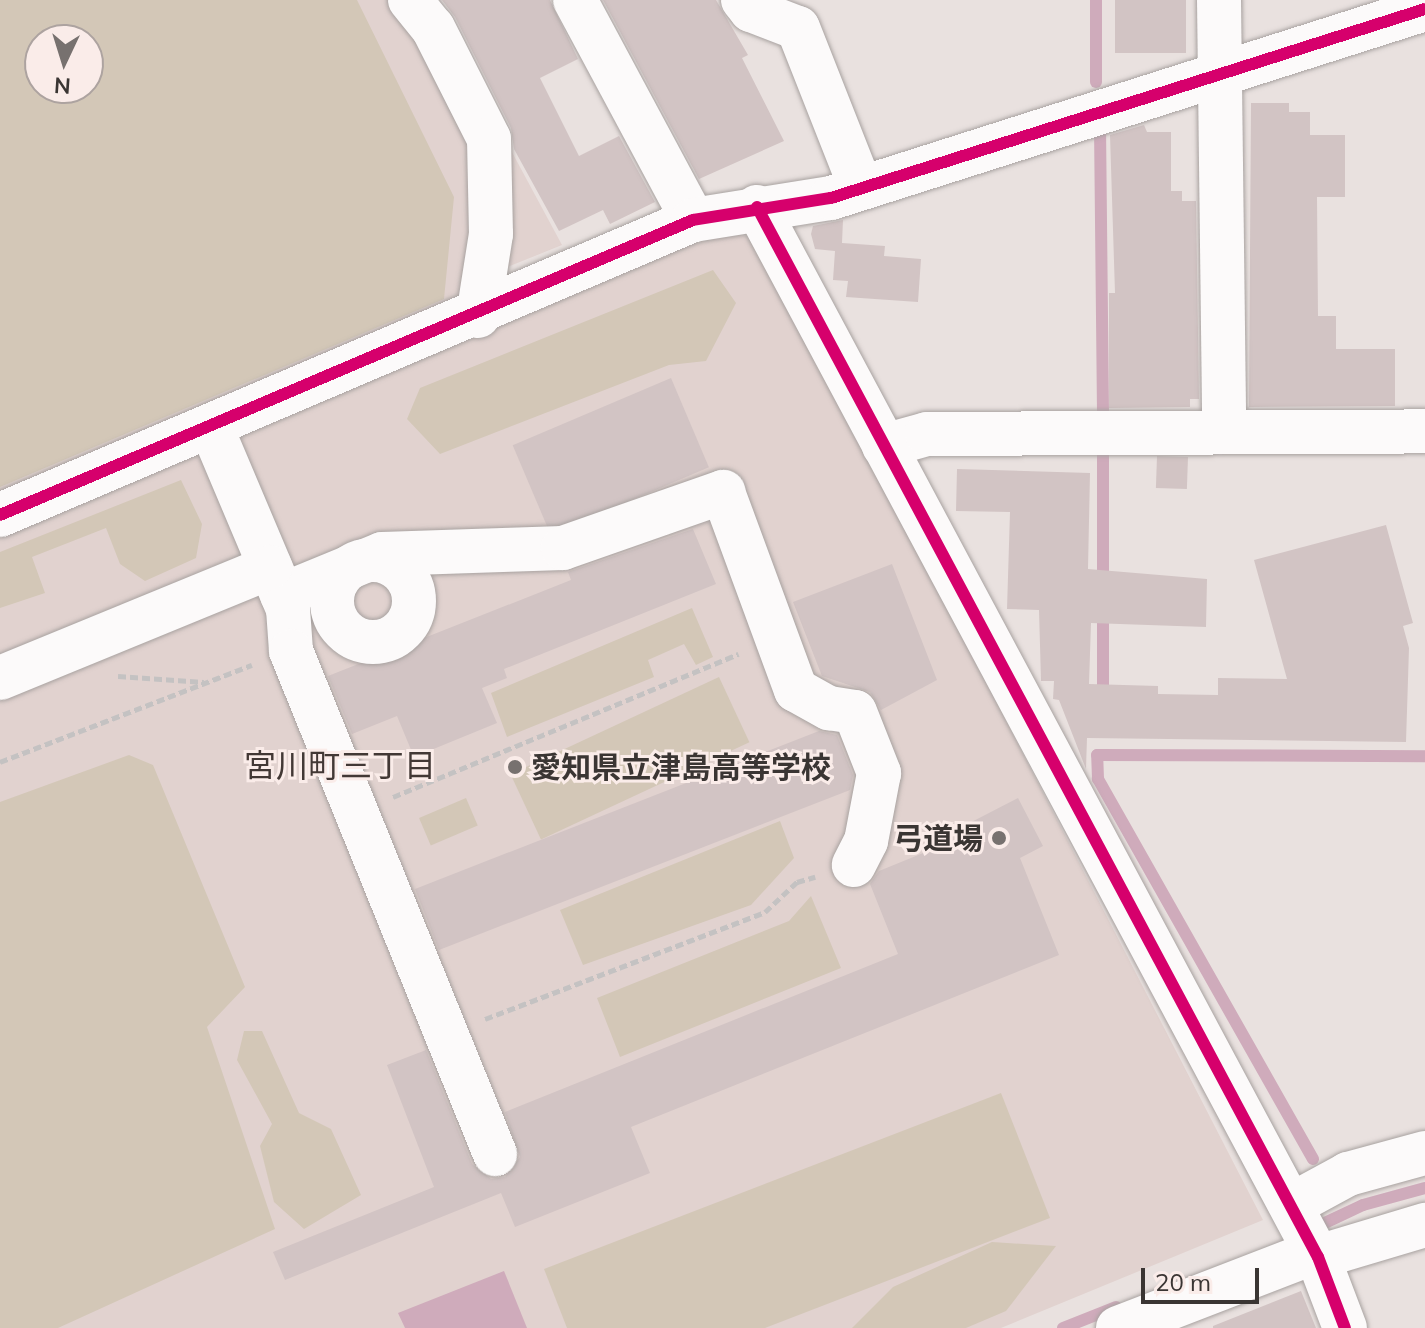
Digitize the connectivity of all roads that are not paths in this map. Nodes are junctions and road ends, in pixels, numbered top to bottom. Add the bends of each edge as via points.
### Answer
1 (410, 0) edge
2 (575, 0) edge
3 (743, 0) edge
4 (1219, 0) edge
5 (1425, 9) edge
6 (1219, 74) junction
7 (861, 188) junction
8 (757, 207) junction
9 (693, 220) junction
10 (478, 316) junction
11 (212, 429) junction
12 (1425, 431) edge
13 (1224, 432) junction
14 (884, 446) junction
15 (0, 515) edge
16 (276, 581) junction
17 (0, 678) edge
18 (854, 865) road end
19 (1425, 1153) edge
20 (495, 1154) dead end
21 (1425, 1225) edge
22 (1307, 1235) junction
23 (1118, 1328) edge
24 (1345, 1328) edge

1 - 10 street via 433,28 489,139 491,234
2 - 9 street
3 - 7 street via 751,10 798,28
4 - 6 street
5 - 6 street
6 - 7 street
6 - 13 street
7 - 8 street via 831,198
8 - 9 street
8 - 14 street
9 - 10 street
10 - 11 street
11 - 15 street
11 - 16 street
12 - 13 street
13 - 14 street via 927,434
14 - 22 street
16 - 17 street
16 - 18 street via 382,554 563,548 723,492 796,690 829,708 855,712 879,773 866,841
16 - 20 street via 291,651
19 - 22 street via 1348,1174
21 - 22 street
22 - 23 street
22 - 24 street

